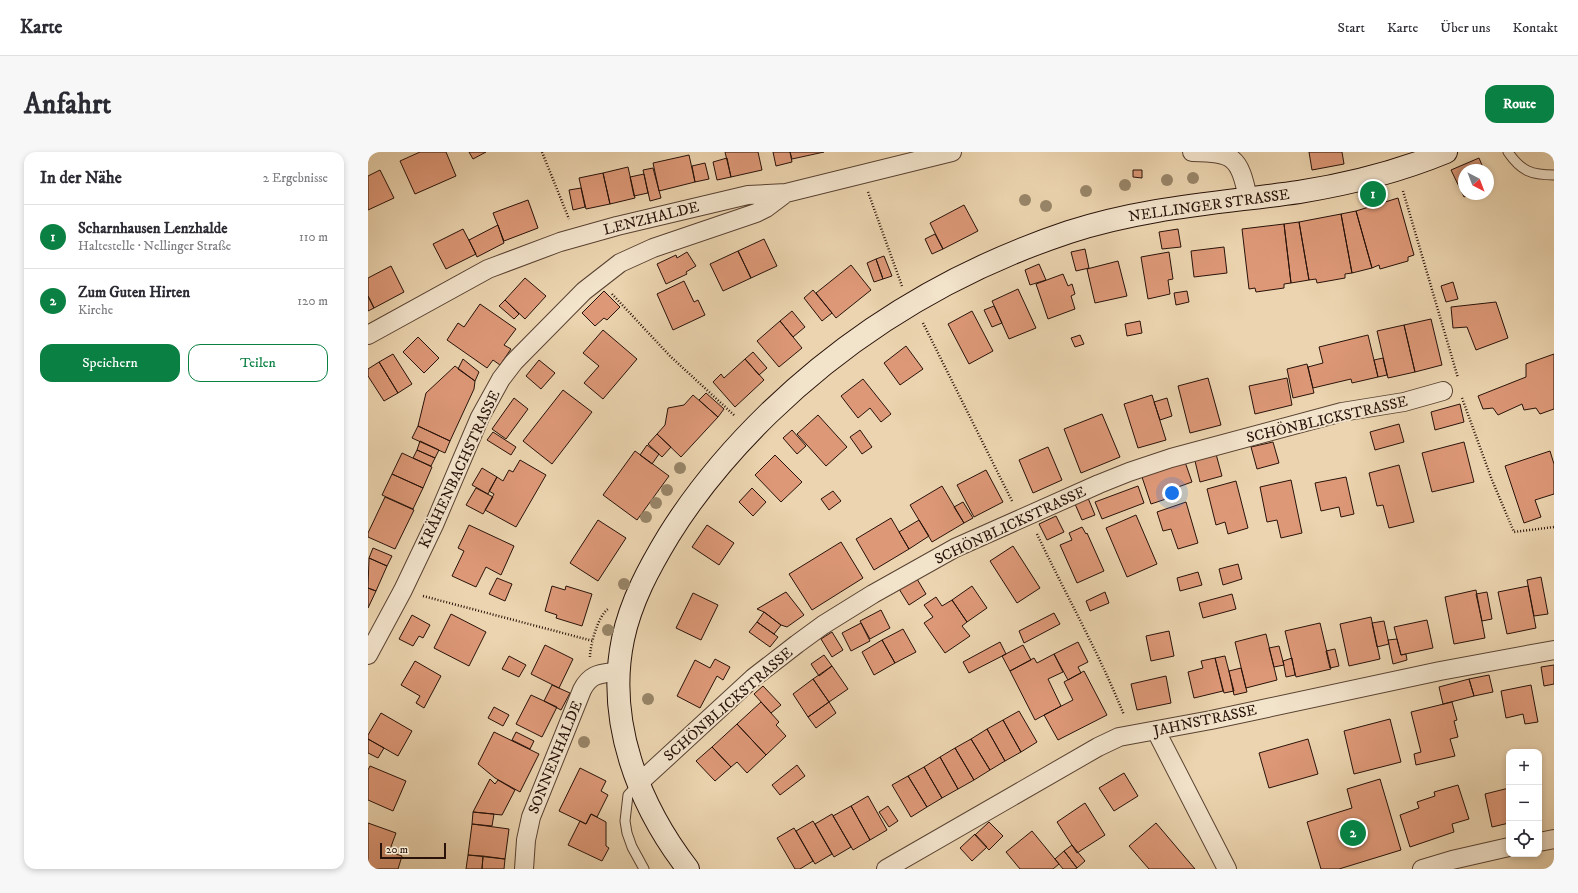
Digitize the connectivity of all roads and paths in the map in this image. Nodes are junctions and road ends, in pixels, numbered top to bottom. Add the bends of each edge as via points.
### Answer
1 (542, 152) edge
2 (952, 152) edge
3 (1192, 152) edge
4 (1446, 152) edge
5 (1508, 152) edge
6 (1397, 169) junction
7 (861, 174) junction
8 (1554, 175) edge
9 (786, 193) junction
10 (1248, 198) junction
11 (569, 220) dead end
12 (900, 282) dead end
13 (628, 310) dead end
14 (921, 319) dead end
15 (368, 335) edge
16 (1458, 380) dead end
17 (1452, 391) joint
18 (737, 418) dead end
19 (1031, 522) junction
20 (1554, 527) edge
21 (428, 597) dead end
22 (592, 641) dead end
23 (1554, 650) edge
24 (368, 655) edge
25 (620, 671) junction
26 (1156, 730) junction
27 (1132, 735) junction
28 (639, 783) junction
29 (1554, 839) edge
30 (1542, 841) edge
31 (1506, 848) edge
32 (524, 869) edge
33 (644, 869) edge
34 (688, 869) edge
35 (886, 869) edge
36 (1226, 869) edge
37 (1422, 869) edge

1 - 11 path
2 - 7 street, LENZHALDE
3 - 10 street via 1222,154 1233,160 1243,175
4 - 6 main road, NELLINGER STRASSE
5 - 8 lane via 1516,164 1526,171
6 - 10 main road, NELLINGER STRASSE via 1324,187
6 - 16 path
7 - 9 street, LENZHALDE
7 - 12 path
9 - 15 street, LENZHALDE via 748,195 596,231 543,247 488,269
9 - 24 street, KRÄHENBACHSTRASSE via 756,213 653,248 620,263 584,291 514,362 501,379 480,417 415,564
10 - 25 main road, NELLINGER STRASSE via 1178,206 1129,216 1039,243 942,285 894,313 844,349 800,385 751,431 686,509 651,566 633,605 623,641
13 - 18 path via 670,356
14 - 19 path via 1016,508
17 - 19 street, SCHÖNBLICKSTRASSE via 1342,412 1172,458 1129,472
17 - 20 path via 1463,402 1514,532
19 - 27 path via 1100,660
19 - 28 street, SCHÖNBLICKSTRASSE via 955,548 823,625 753,678
21 - 22 path
23 - 26 street, JAHNSTRASSE
25 - 28 main road, NELLINGER STRASSE via 622,725 629,758
25 - 32 street, SONNENHALDE via 595,675 582,690 531,817
26 - 27 street, JAHNSTRASSE
26 - 36 street
27 - 35 street, JAHNSTRASSE via 1105,743
28 - 33 lane via 628,795 625,821 632,847
28 - 34 main road, NELLINGER STRASSE via 655,820
29 - 30 street
31 - 37 street

